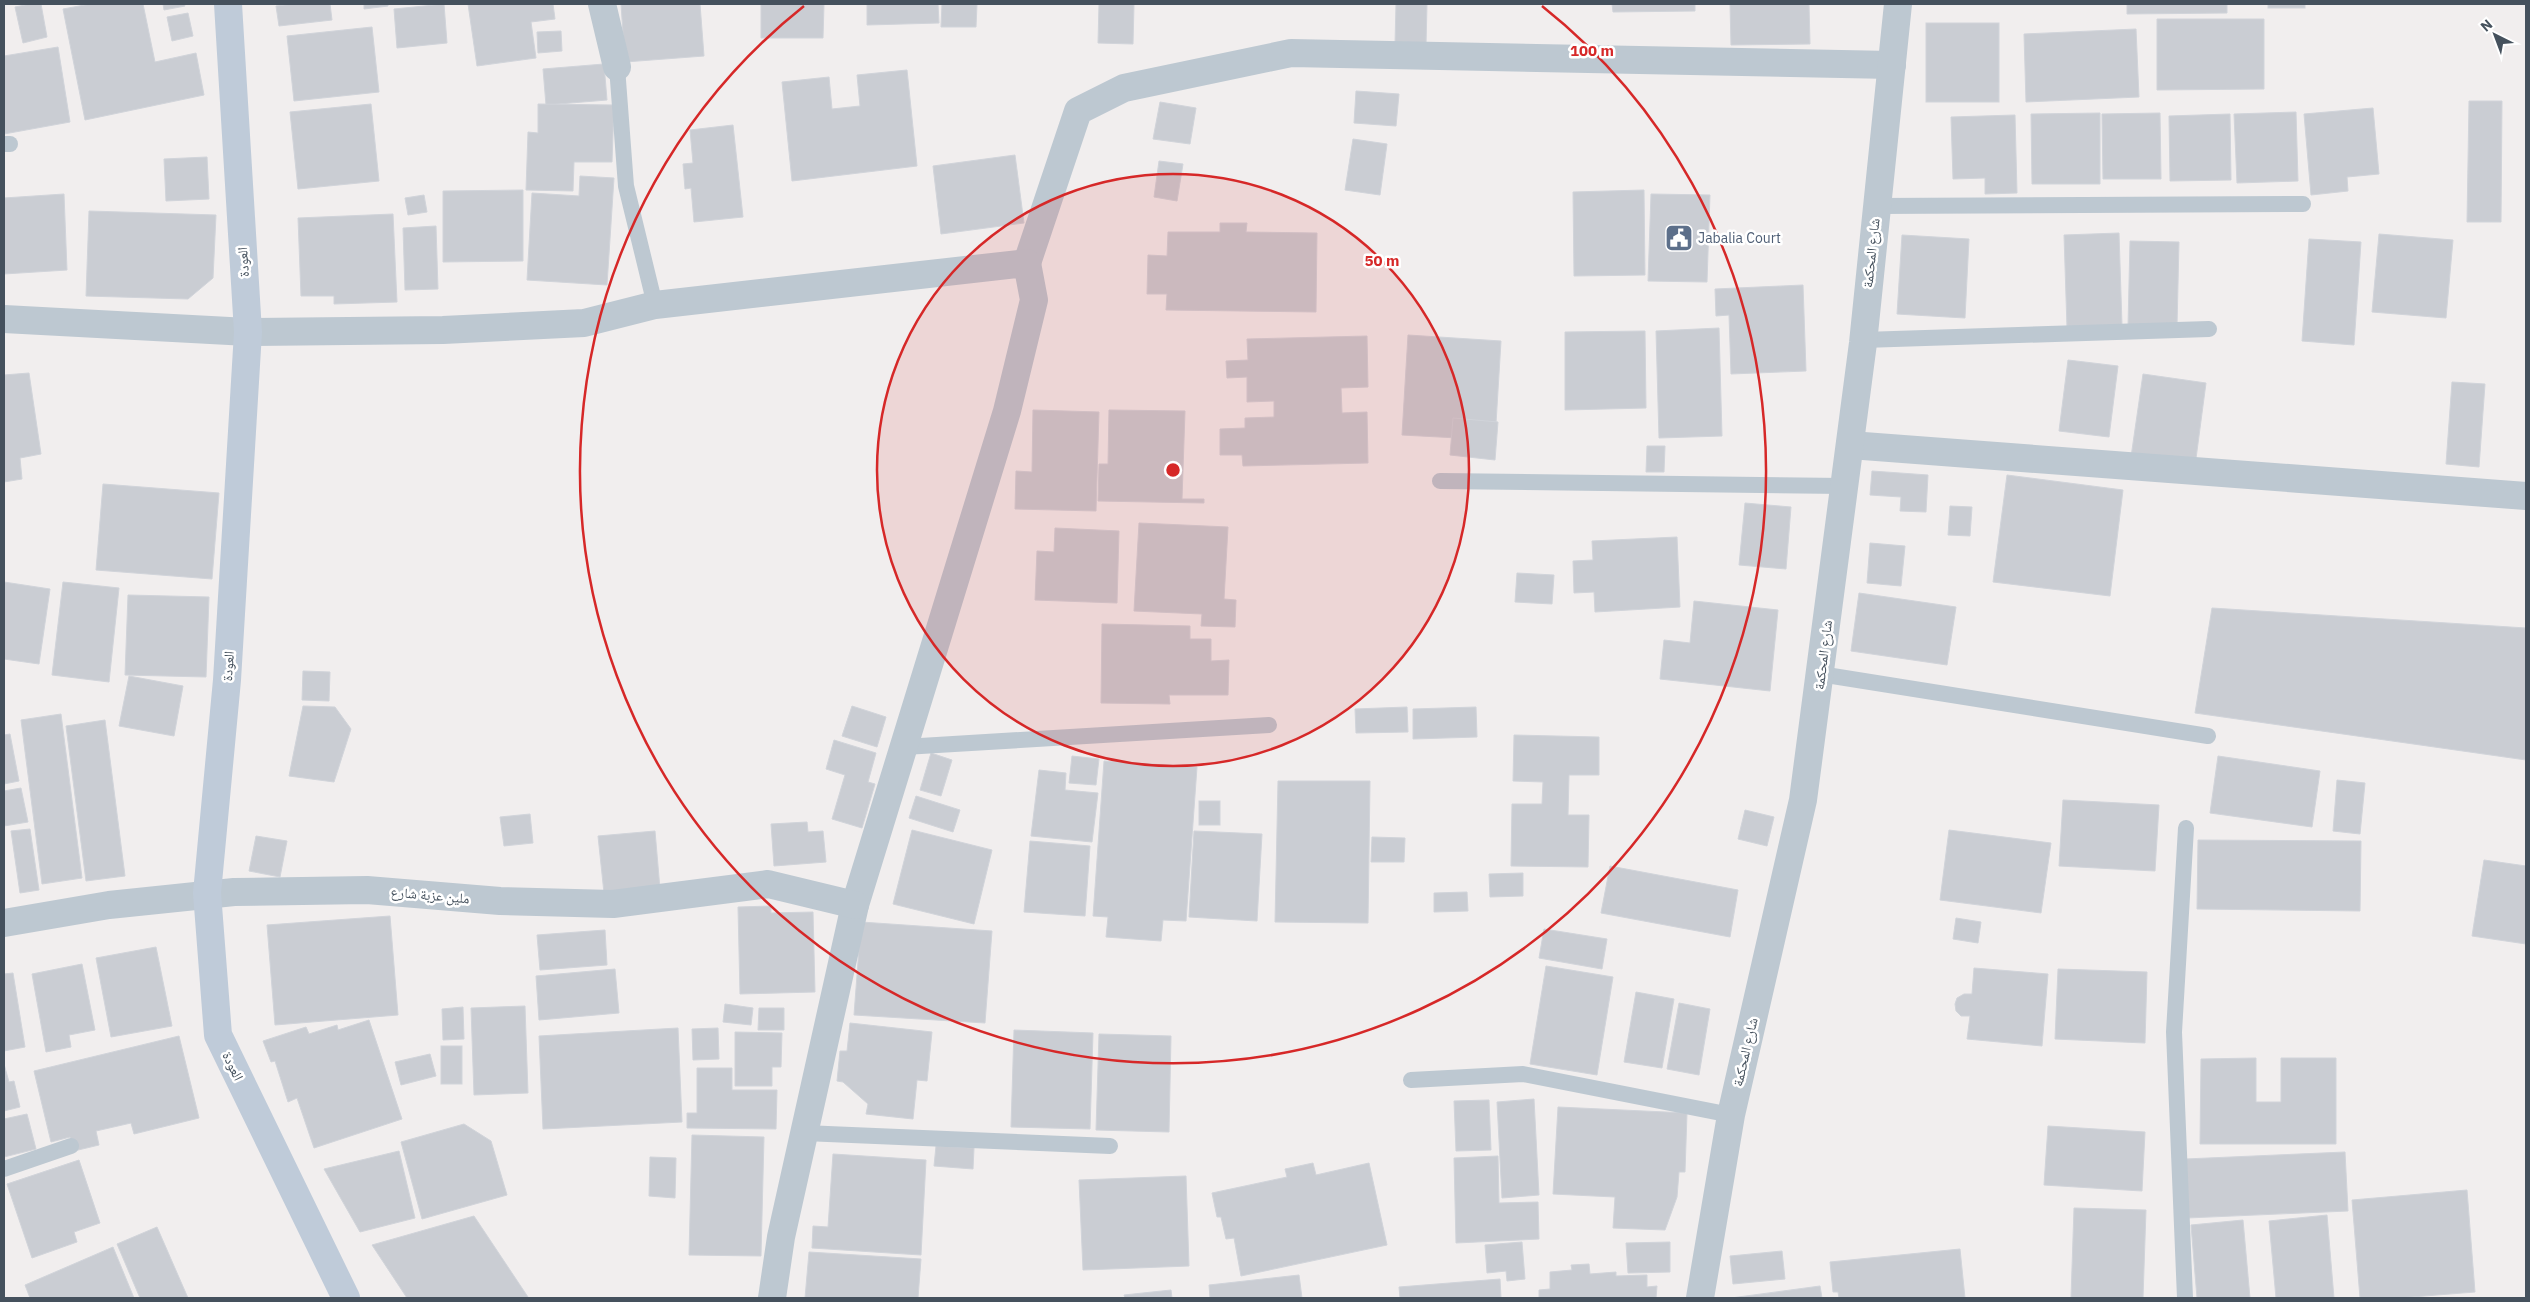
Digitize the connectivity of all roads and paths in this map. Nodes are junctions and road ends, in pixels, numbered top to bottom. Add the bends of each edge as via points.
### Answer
1 (228, 4) edge
2 (602, 4) edge
3 (1898, 4) edge
4 (1892, 65) junction
5 (617, 67) joint
6 (2303, 204) dead end
7 (1876, 206) junction
8 (1027, 263) junction
9 (654, 305) junction
10 (4, 318) edge
11 (2209, 329) dead end
12 (248, 332) junction
13 (1863, 340) junction
14 (1850, 446) junction
15 (1440, 481) dead end
16 (1844, 486) junction
17 (2526, 496) edge
18 (1820, 674) junction
19 (1269, 725) dead end
20 (2208, 736) dead end
21 (904, 747) junction
22 (2186, 828) dead end
23 (207, 894) junction
24 (855, 905) junction
25 (4, 922) edge
26 (1411, 1080) dead end
27 (1731, 1115) junction
28 (804, 1133) junction
29 (70, 1146) dead end
30 (1110, 1146) dead end
31 (4, 1169) edge
32 (346, 1298) edge
33 (772, 1298) edge
34 (1700, 1298) edge
35 (2185, 1298) edge

1 - 12 main road, العودة
2 - 5 street
3 - 4 street, شارع المحكمة
4 - 7 street, شارع المحكمة
4 - 8 street via 1291,53 1124,88 1078,111
5 - 9 lane via 626,186
6 - 7 lane
7 - 13 street, شارع المحكمة
8 - 9 street
8 - 21 street via 1034,300 1007,411
9 - 12 street via 584,323 443,330
10 - 12 street
11 - 13 lane
12 - 23 main road, العودة via 227,680
13 - 14 street, شارع المحكمة
14 - 16 street, شارع المحكمة
14 - 17 street
15 - 16 lane
16 - 18 street, شارع المحكمة
18 - 20 lane
18 - 27 street, شارع المحكمة via 1803,800
19 - 21 lane
21 - 24 street
22 - 35 lane via 2174,1032
23 - 24 street, ملين عزبة شارع via 367,890 500,902 613,904 768,884
23 - 25 street, ملين عزبة شارع
23 - 32 main road, العودة via 218,1035
24 - 28 street
26 - 27 lane via 1523,1074
27 - 34 street, شارع المحكمة
28 - 30 lane
28 - 33 street via 781,1237
29 - 31 lane

